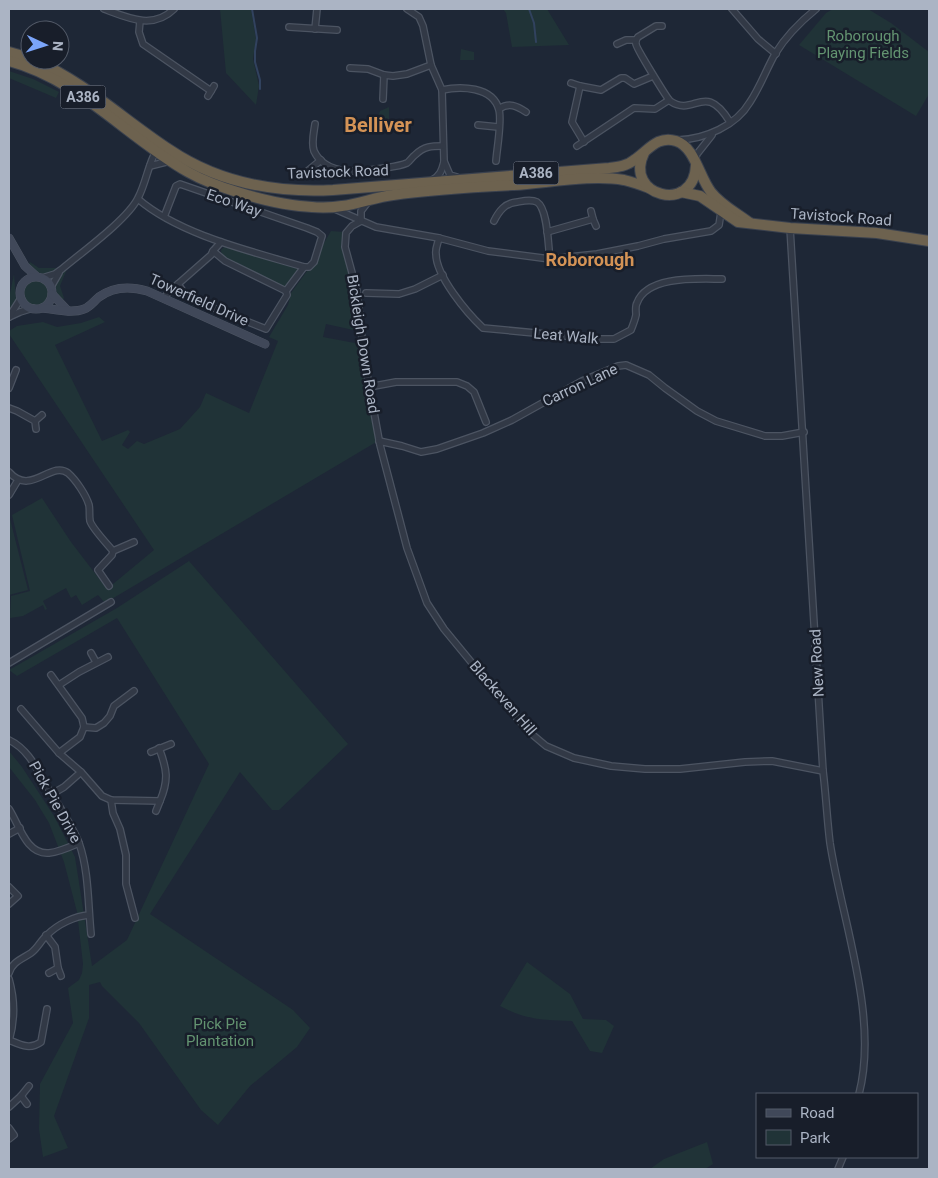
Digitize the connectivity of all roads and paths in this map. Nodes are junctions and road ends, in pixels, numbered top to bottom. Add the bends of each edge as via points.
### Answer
1 (104, 9) edge
2 (174, 9) edge
3 (317, 9) edge
4 (407, 9) edge
5 (732, 9) edge
6 (816, 9) edge
7 (111, 10) edge
8 (140, 21) junction
9 (662, 26) dead end
10 (289, 27) dead end
11 (315, 29) junction
12 (337, 30) dead end
13 (636, 40) junction
14 (617, 44) dead end
15 (776, 54) junction
16 (9, 61) edge
17 (431, 65) junction
18 (350, 68) dead end
19 (54, 70) edge
20 (384, 75) junction
21 (653, 76) junction
22 (571, 83) dead end
23 (580, 86) junction
24 (442, 90) junction
25 (211, 91) dead end
26 (383, 98) dead end
27 (669, 100) junction
28 (499, 109) junction
29 (526, 112) dead end
30 (730, 122) junction
31 (315, 124) dead end
32 (478, 126) dead end
33 (498, 127) junction
34 (713, 133) junction
35 (673, 140) junction
36 (584, 142) junction
37 (443, 146) junction
38 (577, 146) dead end
39 (157, 148) junction
40 (644, 152) junction
41 (321, 160) junction
42 (170, 161) junction
43 (444, 161) junction
44 (496, 161) dead end
45 (695, 163) junction
46 (150, 166) junction
47 (305, 173) dead end
48 (473, 178) junction
49 (418, 184) junction
50 (649, 188) junction
51 (681, 192) junction
52 (138, 199) junction
53 (371, 199) junction
54 (328, 207) junction
55 (590, 211) dead end
56 (721, 212) junction
57 (164, 217) junction
58 (593, 219) junction
59 (361, 221) junction
60 (494, 221) dead end
61 (750, 223) junction
62 (596, 226) dead end
63 (790, 228) junction
64 (547, 232) junction
65 (9, 238) edge
66 (439, 238) junction
67 (929, 241) edge
68 (221, 242) junction
69 (213, 251) junction
70 (550, 259) junction
71 (307, 267) junction
72 (62, 269) junction
73 (443, 275) junction
74 (39, 277) junction
75 (722, 279) dead end
76 (178, 284) junction
77 (52, 291) junction
78 (286, 292) junction
79 (366, 293) dead end
80 (21, 298) junction
81 (165, 299) junction
82 (33, 308) junction
83 (42, 308) junction
84 (68, 311) junction
85 (9, 317) edge
86 (265, 344) dead end
87 (16, 370) dead end
88 (369, 387) junction
89 (9, 388) edge
90 (9, 408) edge
91 (42, 415) dead end
92 (35, 420) junction
93 (486, 422) dead end
94 (36, 429) dead end
95 (804, 432) junction
96 (379, 443) junction
97 (9, 472) edge
98 (18, 480) junction
99 (9, 495) edge
100 (134, 542) dead end
101 (114, 551) junction
102 (109, 586) dead end
103 (111, 602) dead end
104 (91, 653) dead end
105 (108, 657) dead end
106 (9, 662) edge
107 (96, 662) junction
108 (51, 675) dead end
109 (59, 685) junction
110 (134, 691) dead end
111 (21, 709) dead end
112 (84, 727) junction
113 (9, 740) edge
114 (171, 744) dead end
115 (160, 748) junction
116 (150, 752) dead end
117 (60, 753) junction
118 (823, 771) junction
119 (80, 772) junction
120 (52, 794) junction
121 (111, 800) junction
122 (160, 801) junction
123 (9, 809) edge
124 (156, 811) dead end
125 (20, 828) junction
126 (9, 834) edge
127 (79, 843) junction
128 (9, 887) edge
129 (9, 904) edge
130 (89, 914) junction
131 (136, 918) dead end
132 (91, 934) dead end
133 (46, 935) junction
134 (58, 968) junction
135 (9, 973) edge
136 (49, 973) dead end
137 (62, 976) dead end
138 (9, 980) edge
139 (47, 1009) dead end
140 (9, 1041) edge
141 (29, 1086) dead end
142 (859, 1093) edge
143 (21, 1096) junction
144 (27, 1104) dead end
145 (9, 1107) edge
146 (9, 1128) edge
147 (9, 1139) edge

1 - 7 street
2 - 8 street via 158,20
3 - 11 street
4 - 17 street via 419,17 423,26
5 - 15 street
6 - 15 street via 786,38
7 - 8 street
8 - 25 street via 143,44
9 - 13 street via 656,26
10 - 11 street
11 - 12 street
13 - 14 street
13 - 21 street
15 - 30 street via 750,104
16 - 39 highway, Tavistock Road / A386 via 45,74
17 - 20 street via 407,74
17 - 24 street
18 - 20 street via 368,68
19 - 39 highway, Tavistock Road / A386 via 72,79
20 - 26 street
21 - 23 street via 634,84 621,78 601,90
21 - 27 street
22 - 23 street
23 - 36 street via 572,122
24 - 28 street via 475,89 485,93
24 - 37 street
27 - 30 street via 685,106 710,102
27 - 36 street via 655,109 634,108
28 - 29 street via 510,105
28 - 33 street
30 - 34 street
31 - 41 street via 312,142
32 - 33 street
33 - 44 street
34 - 35 street via 689,140
34 - 45 street via 701,148
35 - 40 highway, Tavistock Road / A386 via 660,140
35 - 45 highway, Tavistock Road / A386 via 688,148
36 - 38 street
37 - 41 street via 424,148 406,163 372,170 348,172
37 - 43 street
39 - 42 highway, Tavistock Road / A386
39 - 46 street
39 - 49 highway, Tavistock Road / A386 via 236,181 260,186 305,191
40 - 48 highway, Tavistock Road / A386 via 633,162 619,167
40 - 50 highway via 640,172
41 - 47 street
42 - 46 street
42 - 54 highway, Tavistock Road / A386 via 219,186 291,205
43 - 48 street via 450,175
43 - 49 street via 437,177
45 - 51 highway via 692,180
45 - 61 highway, Tavistock Road / A386 via 702,179 718,199
46 - 52 street
48 - 49 highway, Tavistock Road / A386
50 - 51 highway, Tavistock Road / A386 via 662,195
50 - 53 highway, Tavistock Road / A386 via 623,180 587,179 417,192
51 - 56 highway, Tavistock Road / A386 via 700,196
52 - 57 street
52 - 72 street via 120,219
53 - 54 highway, Tavistock Road / A386
53 - 59 street, Tavistock Road via 361,211
54 - 59 street, Tavistock Road
55 - 58 street
56 - 61 highway, Tavistock Road / A386 via 738,222
56 - 70 street, Tavistock Road via 719,225 711,231 605,253
57 - 68 street
57 - 71 street, Eco Way via 176,186 180,184 308,228 322,236 314,262
58 - 62 street
58 - 64 street
59 - 66 street, Tavistock Road via 376,227
59 - 88 street, Bickleigh Down Road via 346,233 345,247 357,291
60 - 64 street via 507,205 527,200 542,207
61 - 63 highway, Tavistock Road / A386
63 - 67 highway, Tavistock Road / A386 via 878,233
63 - 95 street, New Road
64 - 70 street
65 - 74 street via 24,266
66 - 70 street, Tavistock Road via 488,251
66 - 73 street, Leat Walk via 436,254
68 - 69 street
68 - 71 street
69 - 76 street
69 - 78 street via 224,261
71 - 78 street
72 - 74 street
72 - 77 street via 56,276
73 - 75 street, Leat Walk via 461,304 482,328 598,339 614,339 631,330 637,303 646,291 657,285 676,280
73 - 79 street via 400,294
74 - 77 street via 47,280
74 - 80 street via 24,282 20,289
76 - 78 street via 185,294 266,329
76 - 81 street
77 - 83 street via 49,302
77 - 84 street
80 - 82 street
80 - 85 street
81 - 84 street, Towerfield Drive via 125,287 108,292 84,309
81 - 86 street, Towerfield Drive
82 - 83 street
82 - 85 street
83 - 84 street, Towerfield Drive
87 - 89 street
88 - 93 street via 396,382 457,382 474,392
88 - 96 street, Bickleigh Down Road
90 - 92 street
91 - 92 street
92 - 94 street
95 - 96 street, Carron Lane via 765,436 716,421 697,411 649,375 626,365 582,381 490,430 437,449 421,452
95 - 118 street, New Road
96 - 118 street, Blackeven Hill via 407,548 427,603 444,629 527,730 546,746 574,758 611,766 680,769 772,761
97 - 98 street
98 - 99 street
98 - 101 street via 33,480 61,470 67,473 90,506 90,522
100 - 101 street
101 - 102 street via 98,570
103 - 106 street
104 - 107 street
105 - 107 street
107 - 109 street
108 - 109 street
109 - 112 street via 82,718
110 - 112 street via 114,706 104,723 96,728
111 - 117 street
112 - 117 street via 80,737
113 - 120 street, Pick Pie Drive via 28,755
114 - 115 street
115 - 116 street
115 - 122 street via 166,779
117 - 119 street
118 - 142 street, New Road via 830,843 863,1007 865,1073
119 - 120 street
119 - 121 street via 102,796
120 - 127 street, Pick Pie Drive
121 - 122 street
121 - 131 street via 126,855 126,884
122 - 124 street
123 - 125 street
125 - 126 street
125 - 127 street via 30,846 39,852 48,853
127 - 130 street, Pick Pie Drive
128 - 129 street via 18,896
130 - 132 street, Pick Pie Drive
130 - 133 street via 73,919
133 - 134 street via 55,947
133 - 135 street via 32,952 19,956
134 - 136 street
134 - 137 street
138 - 140 street via 14,1001 14,1024
139 - 140 street via 42,1042 31,1047
141 - 143 street
143 - 144 street
143 - 145 street
146 - 147 street via 14,1135

